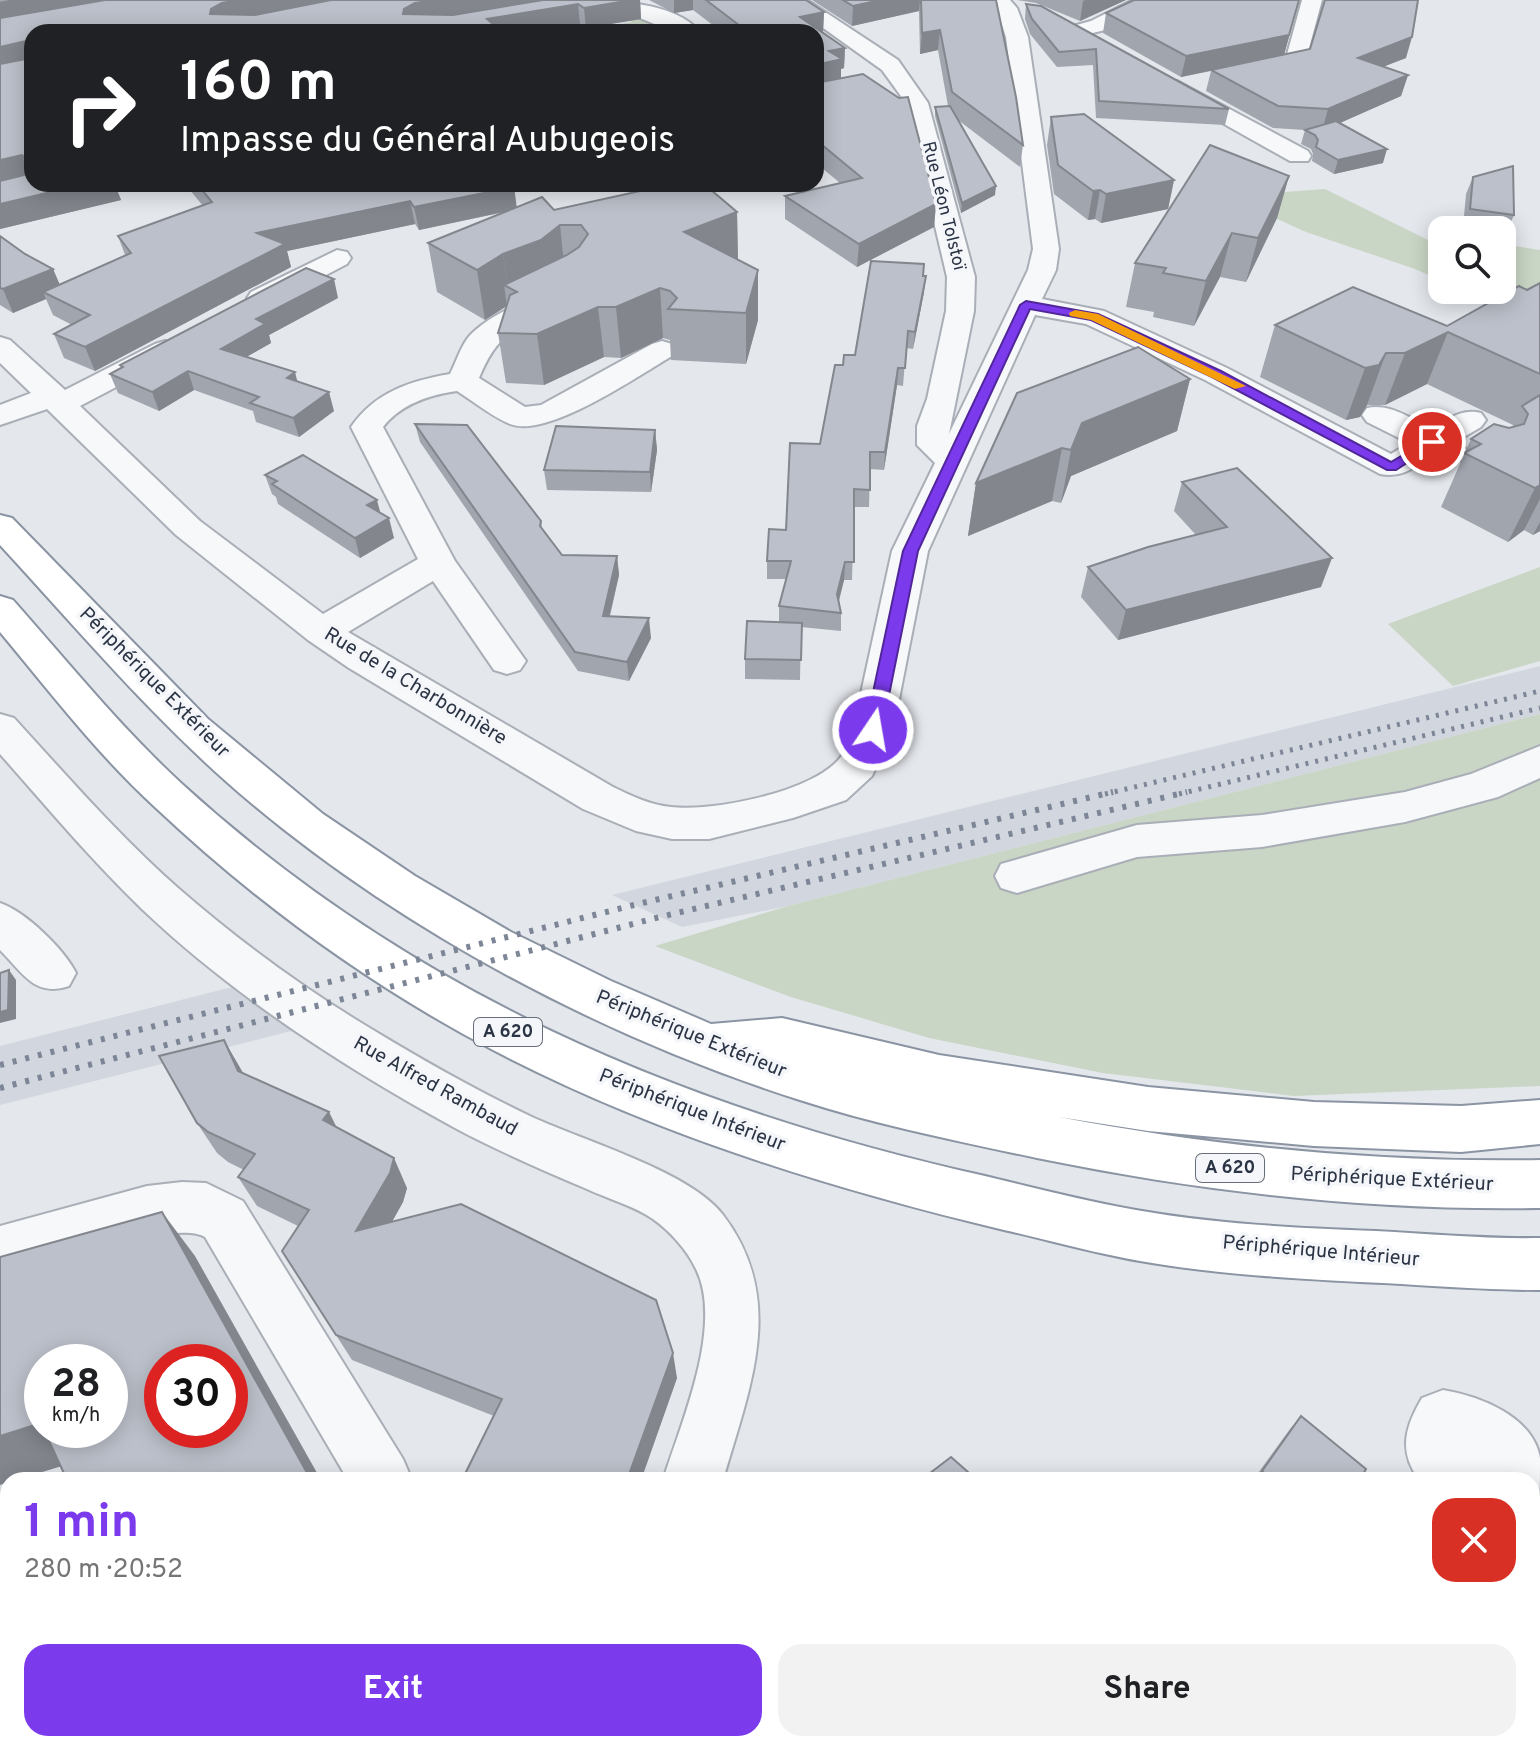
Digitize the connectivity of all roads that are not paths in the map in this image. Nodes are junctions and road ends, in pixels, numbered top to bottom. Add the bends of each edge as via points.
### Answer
1 (794, 0) edge
2 (1149, 0) edge
3 (1312, 0) edge
4 (1013, 6) edge
5 (559, 8) edge
6 (1055, 19) edge
7 (674, 24) edge
8 (1076, 31) junction
9 (1101, 45) edge
10 (1152, 74) edge
11 (1233, 77) edge
12 (1205, 83) dead end
13 (1177, 88) junction
14 (1299, 156) dead end
15 (337, 258) dead end
16 (576, 287) edge
17 (1026, 305) junction
18 (238, 311) edge
19 (196, 333) edge
20 (0, 346) edge
21 (662, 350) dead end
22 (462, 381) junction
23 (56, 400) junction
24 (1378, 415) edge
25 (0, 416) edge
26 (1470, 420) dead end
27 (1432, 442) junction
28 (954, 458) junction
29 (1484, 468) edge
30 (0, 525) edge
31 (438, 563) junction
32 (0, 608) edge
33 (321, 631) junction
34 (507, 661) dead end
35 (0, 728) edge
36 (1540, 761) edge
37 (1017, 876) dead end
38 (0, 921) edge
39 (53, 973) dead end
40 (701, 1043) junction
41 (1540, 1122) edge
42 (1540, 1184) edge
43 (0, 1252) edge
44 (1540, 1264) edge
45 (377, 1472) edge
46 (695, 1472) edge
47 (1455, 1472) edge
48 (1516, 1472) edge

1 - 28 street, Rue Léon Tolstoï via 890,65 888,79 917,103 961,277 960,311 933,426 933,445
2 - 8 street
3 - 11 street via 1296,62
4 - 17 street via 1046,249
5 - 7 street via 623,1
6 - 8 street
8 - 9 street
10 - 13 street
12 - 13 street
13 - 14 street
15 - 18 street
16 - 22 street via 521,313 480,342
17 - 27 street via 1094,317 1392,467
17 - 28 street
19 - 23 street via 84,394
20 - 23 street, Rue de la Charbonnière
21 - 22 street via 549,413 520,417
22 - 31 street via 404,395 378,410 367,427
23 - 25 street
23 - 33 street, Rue de la Charbonnière via 188,528
24 - 27 street
26 - 27 street
27 - 29 street
28 - 33 street, Rue de la Charbonnière via 910,551 873,730 858,766 831,789 793,803 709,823 672,823 636,815 598,798
30 - 40 highway, Périphérique Extérieur / A 620 via 183,717 263,790 359,862 458,925 586,992
31 - 33 street
31 - 34 street
32 - 44 highway, Périphérique Intérieur / A 620 via 131,760 267,879 459,1006 555,1057 667,1105 829,1162 1140,1236 1329,1255
35 - 46 street, Rue Alfred Rambaud via 119,858 260,980 382,1062 449,1099 671,1201 690,1215 716,1247 735,1304 731,1346
36 - 37 street via 1483,786 1405,807 1262,831 1137,841
38 - 39 street
40 - 41 highway via 782,1038 939,1076 1148,1109 1314,1124 1461,1129
40 - 42 highway, Périphérique Extérieur / A 620 via 762,1066 925,1112 1143,1157 1311,1177
43 - 45 street via 147,1211 206,1208 224,1219
47 - 48 street via 1432,1447 1433,1433 1443,1419 1461,1421 1498,1444

